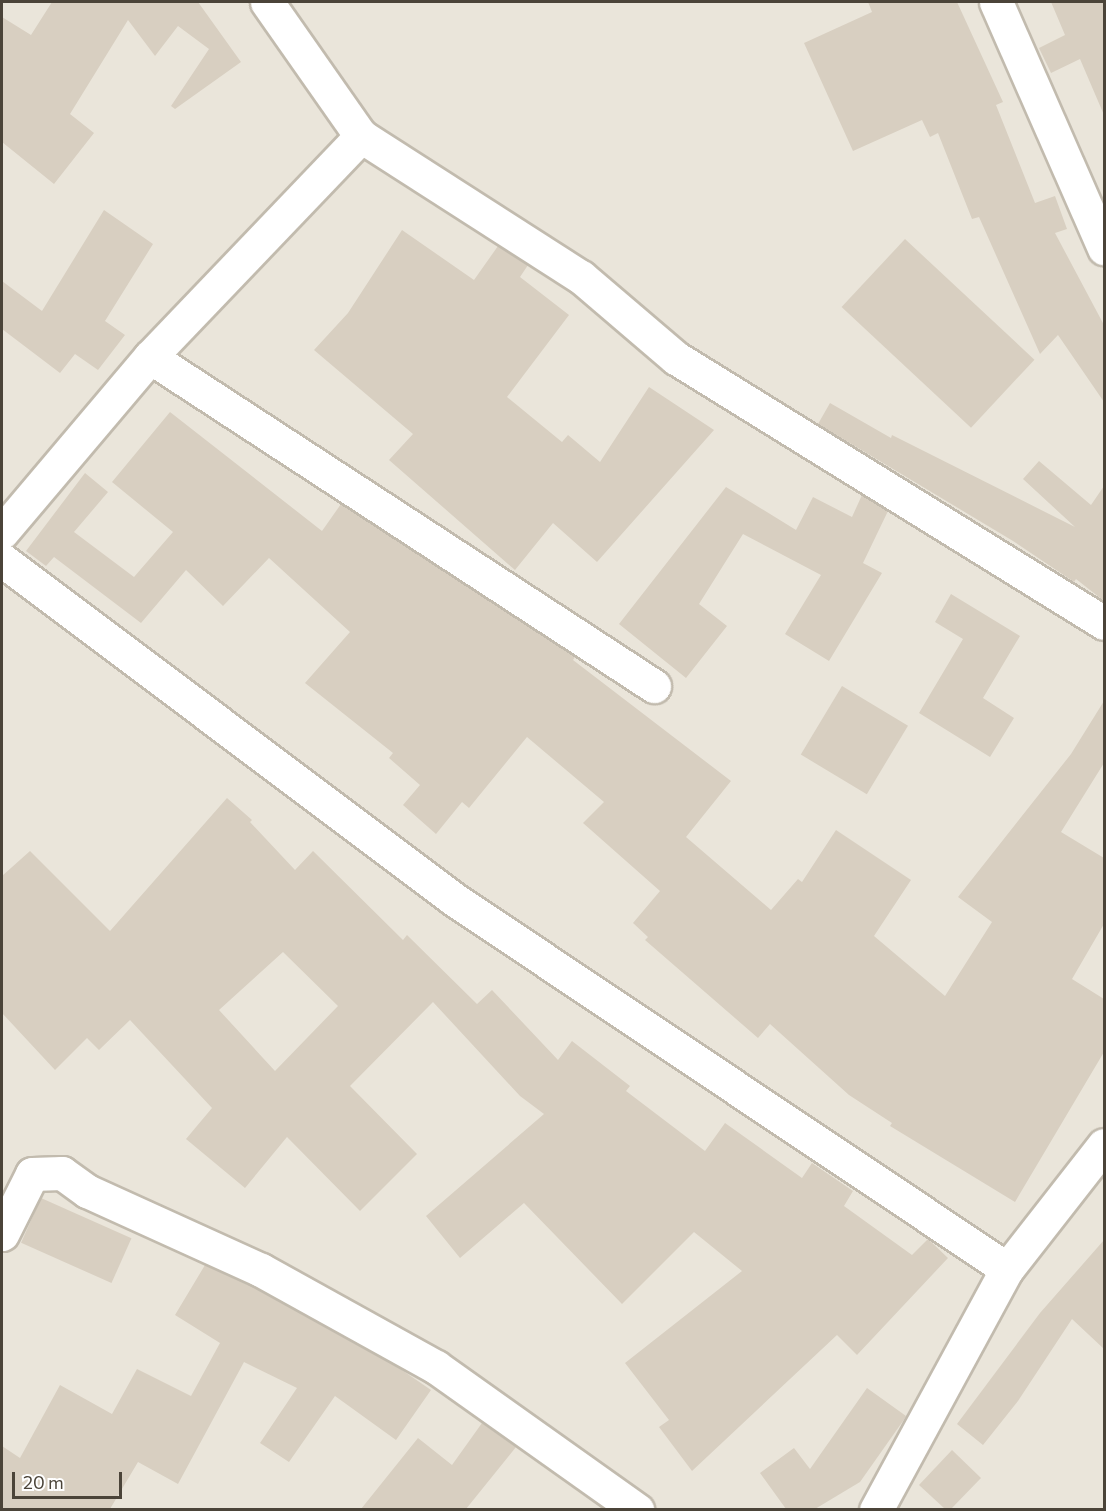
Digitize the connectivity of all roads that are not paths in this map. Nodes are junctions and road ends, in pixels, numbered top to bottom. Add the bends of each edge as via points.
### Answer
1 (267, 2) edge
2 (996, 2) edge
3 (361, 136) junction
4 (1104, 248) edge
5 (150, 357) junction
6 (2, 532) edge
7 (2, 560) edge
8 (1104, 623) edge
9 (654, 686) dead end
10 (1104, 1145) edge
11 (2, 1234) edge
12 (1007, 1269) junction
13 (637, 1509) edge
14 (876, 1509) edge

1 - 3 street
2 - 4 street
3 - 5 street
3 - 8 street via 581,277 676,357
5 - 6 street
5 - 9 street
7 - 12 street via 455,900
10 - 12 street
11 - 13 street via 32,1174 62,1173 87,1191 261,1270 436,1366
12 - 14 street

